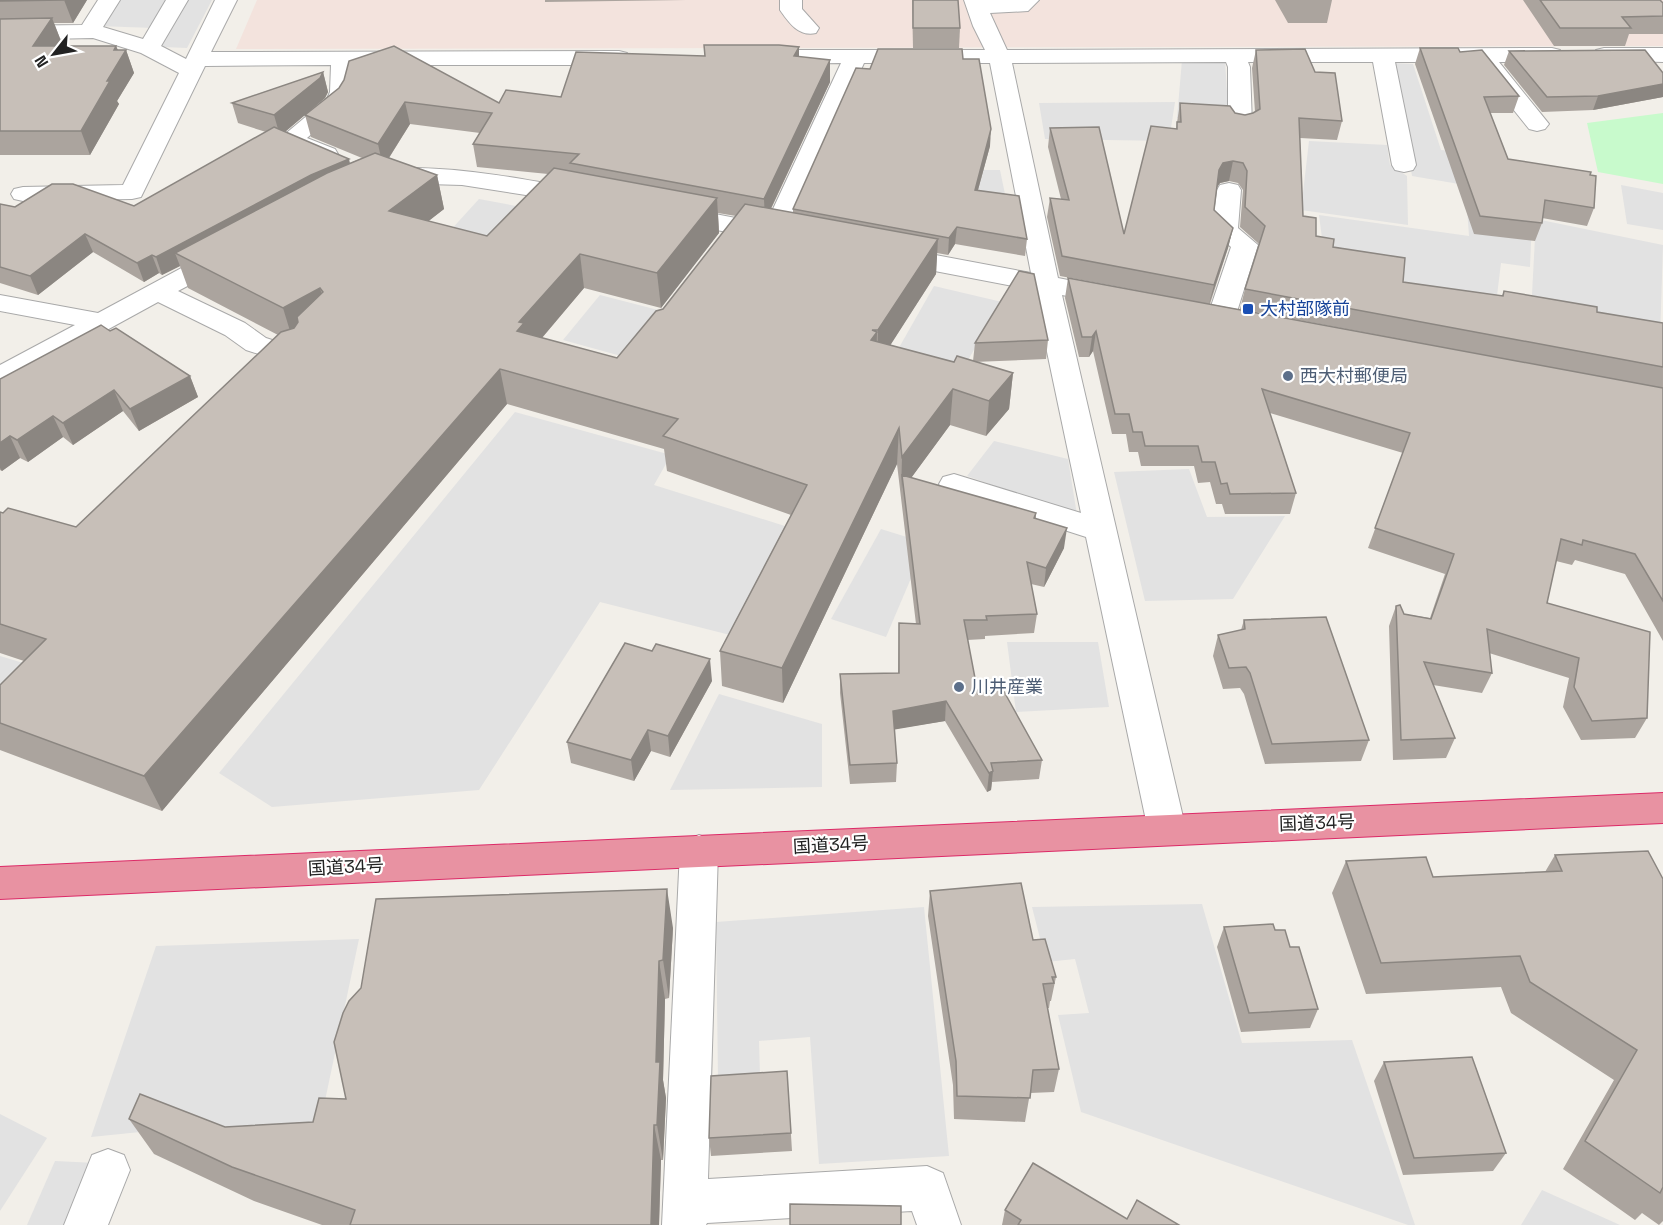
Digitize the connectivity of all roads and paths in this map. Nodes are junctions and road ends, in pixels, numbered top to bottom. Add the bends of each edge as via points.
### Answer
1 (109, 0) edge
2 (177, 0) edge
3 (226, 0) edge
4 (791, 0) edge
5 (1028, 0) edge
6 (978, 11) edge
7 (808, 28) dead end
8 (89, 31) junction
9 (0, 33) edge
10 (149, 48) junction
11 (1663, 55) edge
12 (1234, 56) junction
13 (1383, 56) junction
14 (1482, 56) junction
15 (736, 57) edge
16 (1000, 57) junction
17 (343, 58) junction
18 (640, 58) edge
19 (855, 58) junction
20 (194, 65) junction
21 (1240, 124) edge
22 (1537, 124) dead end
23 (1404, 165) dead end
24 (1229, 190) dead end
25 (23, 194) dead end
26 (601, 201) edge
27 (648, 209) edge
28 (244, 245) edge
29 (869, 250) edge
30 (1046, 283) junction
31 (158, 292) junction
32 (1139, 302) edge
33 (0, 303) edge
34 (1221, 318) edge
35 (102, 322) junction
36 (293, 356) edge
37 (0, 378) edge
38 (954, 484) dead end
39 (1101, 530) junction
40 (1663, 808) edge
41 (1167, 830) junction
42 (699, 851) junction
43 (0, 883) edge
44 (108, 1170) dead end
45 (685, 1213) edge
46 (86, 1225) edge
47 (939, 1225) edge

1 - 8 street
2 - 10 street
3 - 20 street
4 - 7 street via 791,10
5 - 6 street via 1021,7
6 - 16 street
8 - 9 street
8 - 10 street
10 - 20 street
11 - 14 street
12 - 13 street
12 - 16 street
12 - 21 street via 1239,67
13 - 14 street
13 - 23 street
14 - 22 street
15 - 19 street
16 - 19 street
16 - 30 street
17 - 18 street
17 - 20 street
17 - 26 street via 338,102 290,140 367,174 497,181
19 - 27 street via 786,235 733,236
20 - 25 street via 132,192
24 - 34 street via 1226,230 1245,245
28 - 31 street
29 - 30 street
30 - 32 street
30 - 39 street
31 - 35 street
31 - 36 street via 235,329 256,344
33 - 35 street
35 - 37 street
38 - 39 street
39 - 41 street
40 - 41 highway, 国道34号
41 - 42 highway, 国道34号
42 - 43 highway, 国道34号
42 - 45 street
44 - 46 street
45 - 47 street via 927,1188

